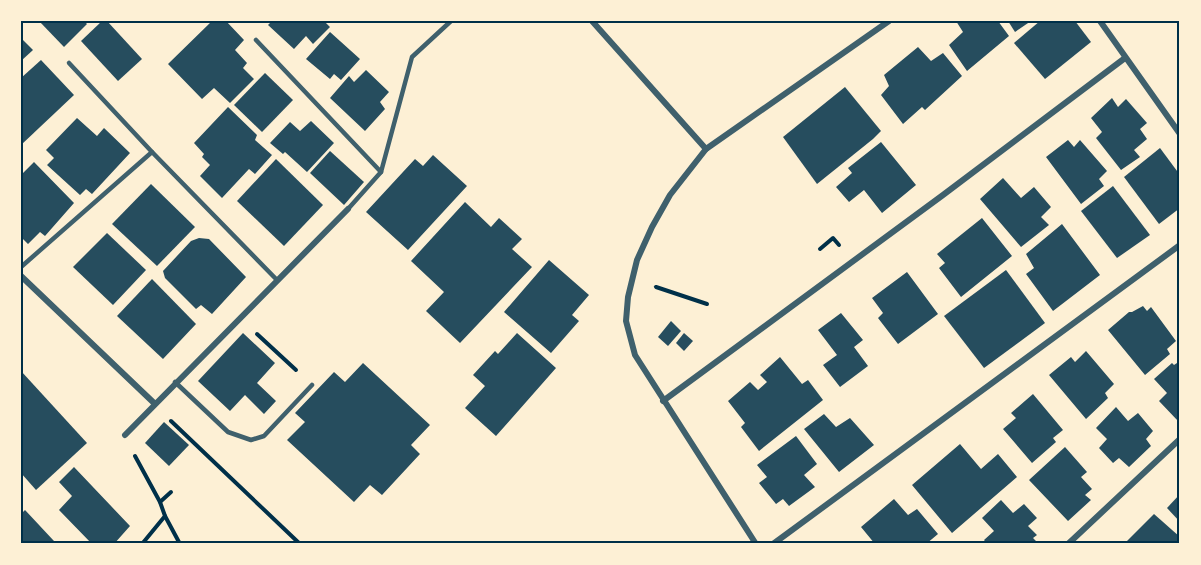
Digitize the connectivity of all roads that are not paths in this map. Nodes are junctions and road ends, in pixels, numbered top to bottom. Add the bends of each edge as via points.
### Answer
1 (451, 21) edge
2 (592, 21) edge
3 (889, 21) edge
4 (1100, 21) edge
5 (256, 40) dead end
6 (1125, 58) junction
7 (69, 63) dead end
8 (1180, 134) edge
9 (706, 149) junction
10 (152, 152) junction
11 (381, 172) junction
12 (348, 209) joint
13 (1180, 245) edge
14 (21, 267) edge
15 (21, 276) edge
16 (277, 280) junction
17 (175, 382) junction
18 (312, 385) dead end
19 (663, 401) junction
20 (154, 403) junction
21 (125, 435) road end
22 (1180, 439) edge
23 (756, 544) edge
24 (773, 544) edge
25 (1068, 544) edge

1 - 11 lane via 412,57
2 - 9 street
3 - 9 street
4 - 6 street
5 - 11 lane
6 - 8 street
6 - 19 street
7 - 10 lane
9 - 19 street via 670,195 637,260 632,279 626,321 635,355
10 - 14 lane
10 - 16 lane
11 - 12 lane
12 - 16 street
13 - 24 street
15 - 20 street
16 - 17 street
17 - 18 lane via 228,432 251,440 264,436
17 - 20 street
19 - 23 street
20 - 21 street
22 - 25 street

